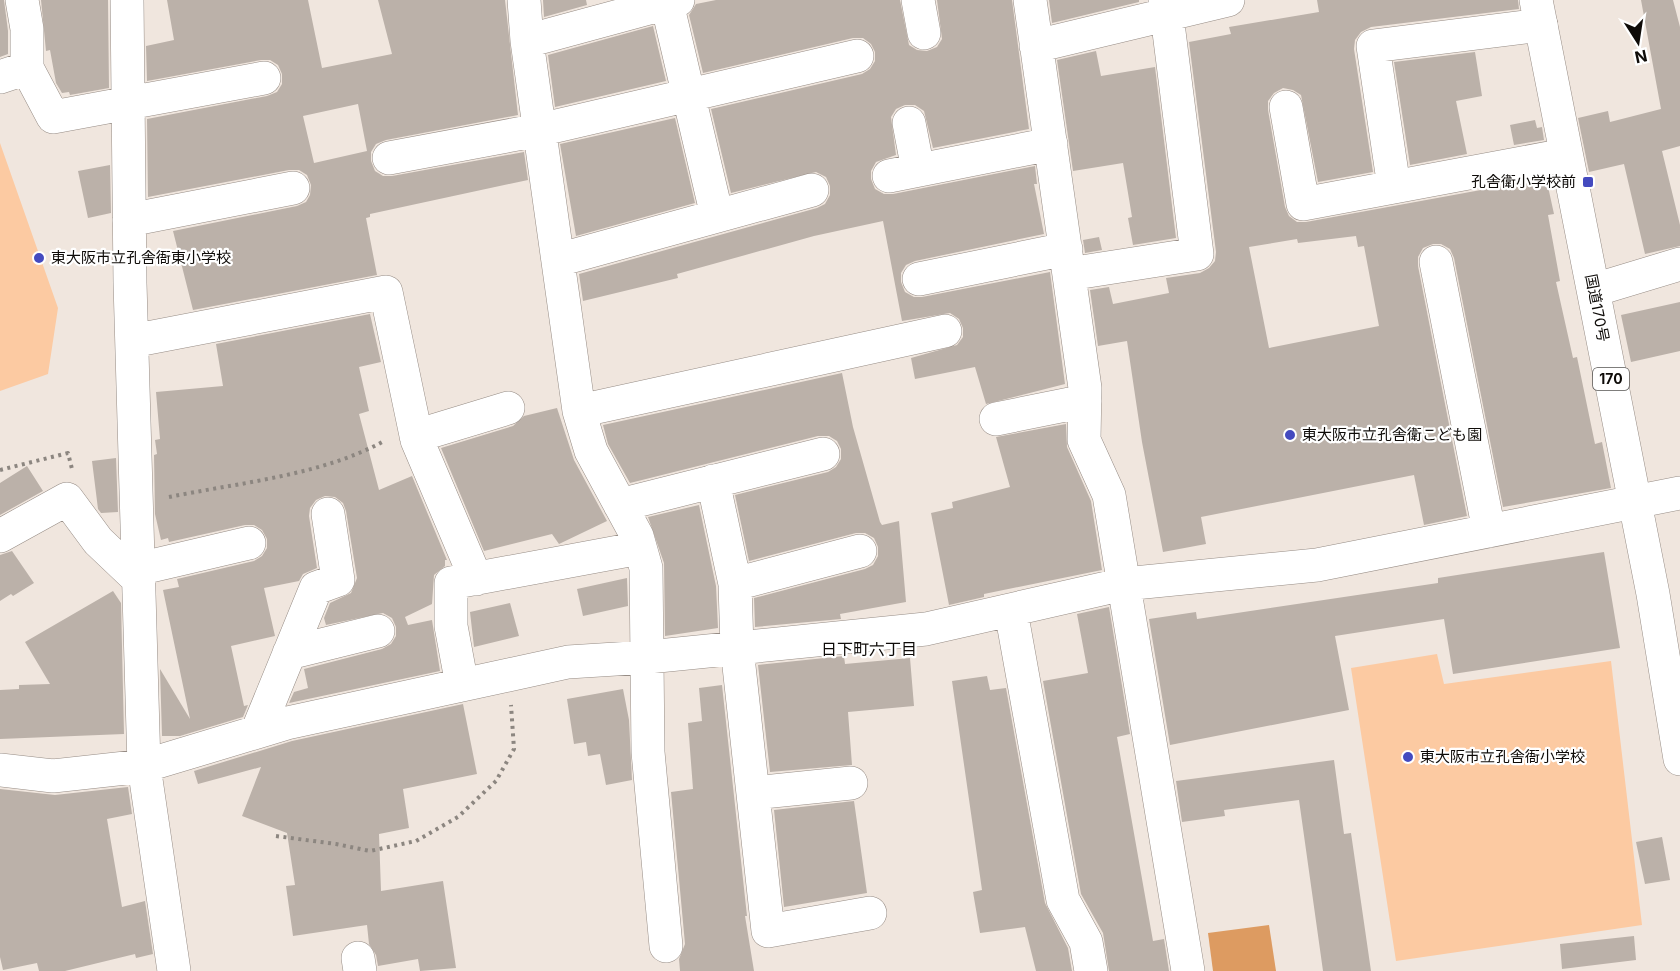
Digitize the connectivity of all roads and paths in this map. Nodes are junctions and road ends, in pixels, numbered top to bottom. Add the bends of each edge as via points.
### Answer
1 (22, 0) edge
2 (127, 0) edge
3 (524, 0) edge
4 (918, 0) edge
5 (1030, 0) edge
6 (1228, 0) edge
7 (672, 2) edge
8 (1166, 8) edge
9 (1539, 12) edge
10 (924, 33) dead end
11 (527, 41) junction
12 (1036, 46) junction
13 (857, 56) dead end
14 (13, 73) edge
15 (264, 78) dead end
16 (688, 96) junction
17 (128, 104) junction
18 (1286, 107) dead end
19 (909, 123) dead end
20 (539, 130) junction
21 (1051, 144) junction
22 (1565, 155) junction
23 (389, 158) dead end
24 (1394, 187) junction
25 (293, 188) dead end
26 (812, 190) dead end
27 (717, 216) junction
28 (129, 220) junction
29 (558, 260) junction
30 (1068, 262) junction
31 (1436, 262) dead end
32 (1680, 264) edge
33 (919, 279) dead end
34 (1594, 290) junction
35 (945, 331) dead end
36 (132, 341) junction
37 (1085, 401) junction
38 (508, 408) dead end
39 (579, 411) junction
40 (996, 419) dead end
41 (415, 430) junction
42 (823, 454) dead end
43 (0, 470) edge
44 (713, 481) junction
45 (1680, 493) edge
46 (67, 499) junction
47 (1634, 502) junction
48 (136, 504) junction
49 (620, 505) junction
50 (328, 514) dead end
51 (1489, 531) junction
52 (0, 536) edge
53 (249, 543) dead end
54 (640, 548) junction
55 (860, 551) dead end
56 (138, 574) junction
57 (476, 579) junction
58 (735, 584) junction
59 (1124, 584) junction
60 (1011, 611) junction
61 (378, 631) dead end
62 (737, 648) junction
63 (290, 653) junction
64 (648, 657) junction
65 (509, 675) junction
66 (462, 685) junction
67 (256, 732) junction
68 (1680, 759) edge
69 (144, 766) junction
70 (0, 770) edge
71 (851, 783) dead end
72 (753, 793) junction
73 (276, 836) dead end
74 (870, 914) dead end
75 (666, 946) dead end
76 (174, 971) edge
77 (1091, 971) edge
78 (1188, 971) edge

1 - 14 main road via 27,29
2 - 17 main road
3 - 11 main road
4 - 10 main road
5 - 12 main road
6 - 8 main road
7 - 11 main road
7 - 16 main road
8 - 12 main road
8 - 30 main road via 1197,254
9 - 22 main road, 国道170号 / 170
9 - 24 main road via 1373,45
11 - 20 main road
12 - 21 main road
13 - 16 main road
14 - 17 main road via 53,117
15 - 17 main road
16 - 20 main road
16 - 27 main road
17 - 28 main road
18 - 24 main road via 1303,204
19 - 21 main road via 904,173
20 - 23 main road
20 - 29 main road
21 - 30 main road
22 - 24 main road
22 - 34 main road, 国道170号 / 170
25 - 28 main road
26 - 27 main road
27 - 29 main road
28 - 36 main road
29 - 39 main road
30 - 33 main road
30 - 37 main road
31 - 51 main road
32 - 34 main road
34 - 47 main road, 国道170号 / 170
35 - 39 main road
36 - 41 main road via 386,292
36 - 48 main road
37 - 40 main road
37 - 59 main road via 1084,440 1109,495
38 - 41 main road
39 - 49 main road via 591,451
41 - 48 path via 362,454
41 - 57 main road
42 - 44 main road
43 - 46 path via 68,453 74,474
44 - 49 main road
44 - 58 main road
45 - 47 main road
46 - 52 main road
46 - 56 main road via 98,541
47 - 51 main road
47 - 68 main road, 国道170号 / 170
48 - 56 main road
49 - 54 main road
50 - 63 main road via 338,580 316,588
51 - 59 main road via 1317,565
53 - 56 main road
54 - 57 main road
54 - 64 main road via 646,568
55 - 58 main road
56 - 69 main road
57 - 66 main road via 450,584 451,626
58 - 62 main road
59 - 60 main road
59 - 78 main road
60 - 62 main road via 926,629
60 - 77 main road via 1063,900 1086,942
61 - 63 main road
62 - 64 main road
62 - 72 main road
63 - 67 main road
64 - 65 main road via 568,662
64 - 75 main road via 648,752
65 - 66 main road
65 - 73 path via 514,749 496,781 458,817 416,842 370,851
66 - 67 main road
67 - 69 main road
69 - 70 main road via 53,776
69 - 76 main road
71 - 72 main road
72 - 74 main road via 768,931

